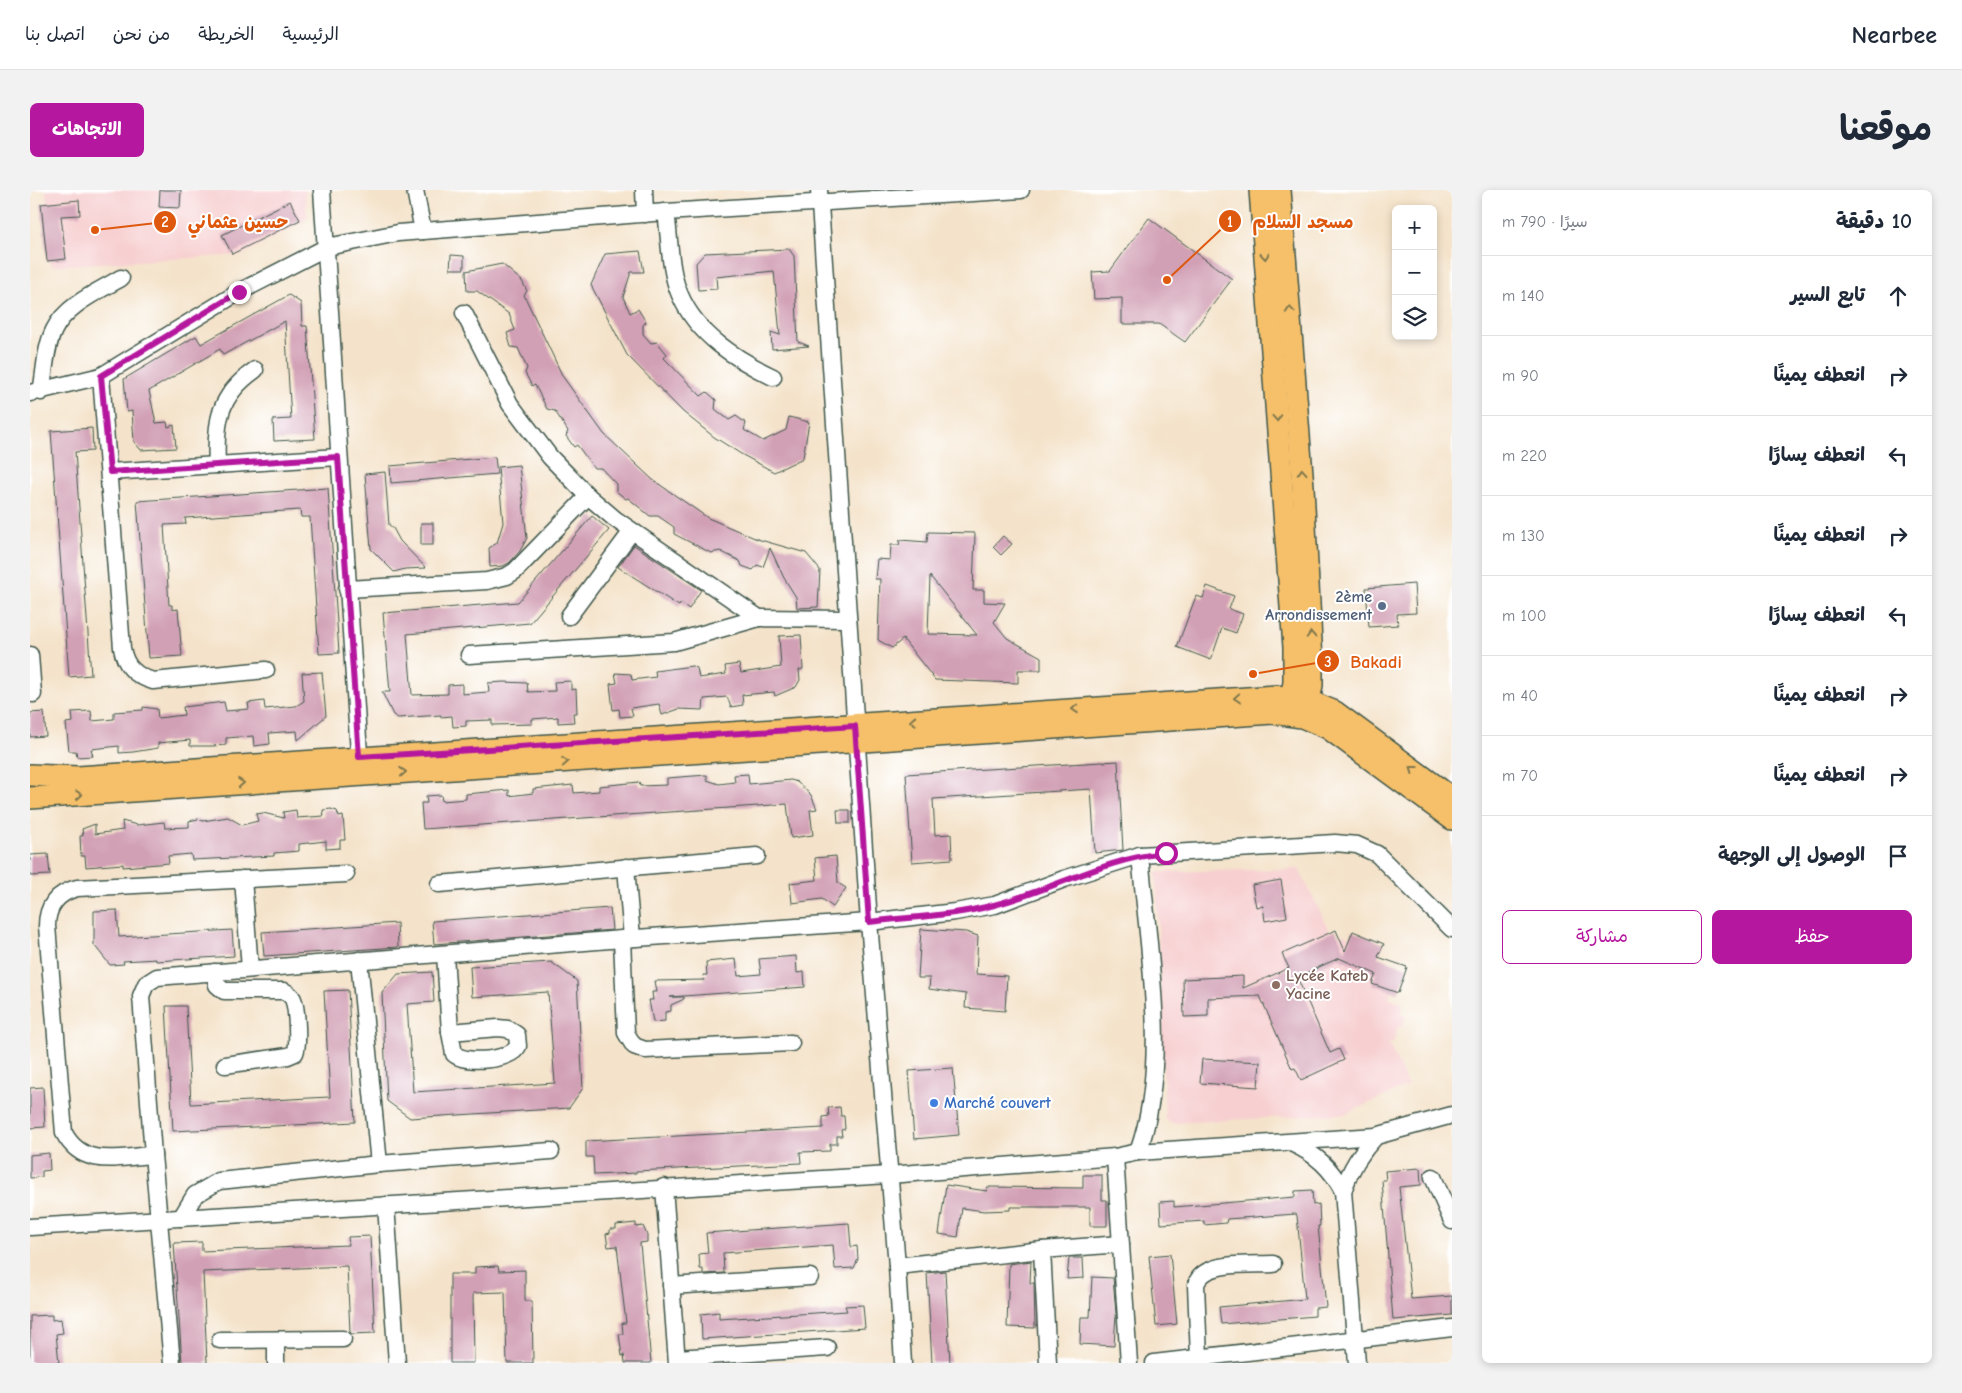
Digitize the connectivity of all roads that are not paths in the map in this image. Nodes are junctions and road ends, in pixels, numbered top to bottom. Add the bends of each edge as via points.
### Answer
1 (322, 190) edge
2 (415, 190) edge
3 (644, 190) edge
4 (1021, 190) edge
5 (1260, 190) edge
6 (1280, 190) edge
7 (820, 197) edge
8 (666, 212) junction
9 (645, 214) junction
10 (423, 231) junction
11 (327, 246) junction
12 (121, 278) dead end
13 (464, 313) dead end
14 (255, 370) dead end
15 (101, 376) junction
16 (773, 377) dead end
17 (36, 392) edge
18 (338, 457) junction
19 (217, 465) junction
20 (110, 472) junction
21 (588, 496) junction
22 (632, 531) junction
23 (347, 589) junction
24 (569, 616) dead end
25 (759, 618) junction
26 (848, 619) junction
27 (30, 655) edge
28 (469, 655) dead end
29 (1304, 661) junction
30 (266, 670) dead end
31 (33, 694) dead end
32 (1269, 696) junction
33 (1298, 707) junction
34 (1339, 715) junction
35 (856, 734) junction
36 (360, 766) junction
37 (30, 775) edge
38 (30, 798) edge
39 (1452, 798) edge
40 (1452, 819) edge
41 (1140, 855) junction
42 (757, 856) dead end
43 (626, 867) junction
44 (346, 874) dead end
45 (243, 879) junction
46 (439, 884) dead end
47 (869, 922) junction
48 (1452, 929) edge
49 (627, 938) junction
50 (445, 954) junction
51 (360, 960) junction
52 (250, 969) junction
53 (214, 972) junction
54 (450, 1032) dead end
55 (791, 1042) dead end
56 (225, 1065) dead end
57 (1452, 1115) edge
58 (1376, 1136) junction
59 (1290, 1142) junction
60 (551, 1151) dead end
61 (1138, 1152) junction
62 (153, 1155) junction
63 (1115, 1158) junction
64 (379, 1164) junction
65 (888, 1175) junction
66 (1433, 1176) dead end
67 (664, 1188) junction
68 (1343, 1191) junction
69 (386, 1205) junction
70 (181, 1218) junction
71 (160, 1220) junction
72 (1452, 1221) edge
73 (30, 1228) edge
74 (1120, 1244) junction
75 (1042, 1250) junction
76 (1273, 1264) dead end
77 (897, 1266) junction
78 (810, 1277) dead end
79 (672, 1286) junction
80 (1452, 1328) edge
81 (343, 1339) dead end
82 (1354, 1339) junction
83 (220, 1340) dead end
84 (276, 1340) junction
85 (827, 1348) dead end
86 (1199, 1358) junction
87 (677, 1360) edge
88 (172, 1363) edge
89 (276, 1363) edge
90 (398, 1363) edge
91 (903, 1363) edge
92 (1048, 1363) edge
93 (1129, 1363) edge
94 (1154, 1363) edge
95 (1357, 1363) edge

1 - 11 street
2 - 10 street
3 - 9 street
4 - 7 street
5 -> 29 main road
29 -> 6 main road via 1303,487
7 - 8 street
7 - 26 street
8 - 9 street
8 - 16 street via 680,296 712,339 729,353
9 - 10 street
10 - 11 street
11 - 15 street via 239,292
11 - 18 street
12 - 17 street via 75,306 54,329
13 - 21 street via 510,404 550,457
14 - 19 street via 231,392 222,406 217,421
15 - 17 street
15 - 20 street
18 - 19 street
18 - 23 street
19 - 20 street
20 - 30 street via 122,648 131,670 153,680
21 - 22 street
21 - 23 street via 523,564 507,576 487,581
22 - 24 street
22 - 25 street
23 - 36 street
25 - 26 street
25 - 28 street via 674,642
26 - 35 street
27 - 31 street
29 - 32 main road
29 - 33 main road
29 - 34 main road
32 - 33 main road
32 -> 35 main road via 979,715
33 - 34 main road
33 - 35 main road via 1273,713
33 - 40 main road
39 -> 34 main road
35 - 36 main road
35 - 47 street
36 - 37 main road
38 -> 36 main road
41 - 47 street via 995,905 962,912
41 - 48 street via 1335,843 1357,845 1386,861
41 - 61 street via 1155,1028 1153,1097
42 - 43 street
43 - 46 street
43 - 49 street
44 - 45 street
45 - 52 street
45 - 62 street via 77,888 58,897 47,916 64,1133 76,1150 95,1158
47 - 49 street
47 - 65 street
49 - 50 street
49 - 55 street via 626,1033 634,1046 645,1050
50 - 51 street
50 - 54 street
51 - 52 street
51 - 64 street
52 - 53 street
53 - 56 street via 217,985 224,991 284,991 294,1003 298,1045 295,1052 288,1056
53 - 62 street via 158,977 151,979 143,989
57 - 58 street
58 - 59 street
58 - 68 street via 1349,1172
59 - 61 street
59 - 68 street via 1320,1159 1335,1175
60 - 64 street
61 - 63 street
62 - 71 street
63 - 65 street
63 - 74 street
64 - 70 street via 219,1181 195,1195
65 - 67 street
65 - 77 street
66 - 72 street
67 - 69 street
67 - 79 street
68 - 82 street
69 - 70 street
69 - 90 street
70 - 71 street
71 - 73 street
71 - 88 street
74 - 75 street
74 - 93 street
75 - 77 street
75 - 92 street
76 - 86 street via 1210,1268 1200,1274 1196,1285
77 - 91 street
78 - 79 street
79 - 87 street
80 - 82 street
81 - 84 street
82 - 86 street
82 - 95 street
83 - 84 street
84 - 89 street
85 - 87 street
86 - 94 street

